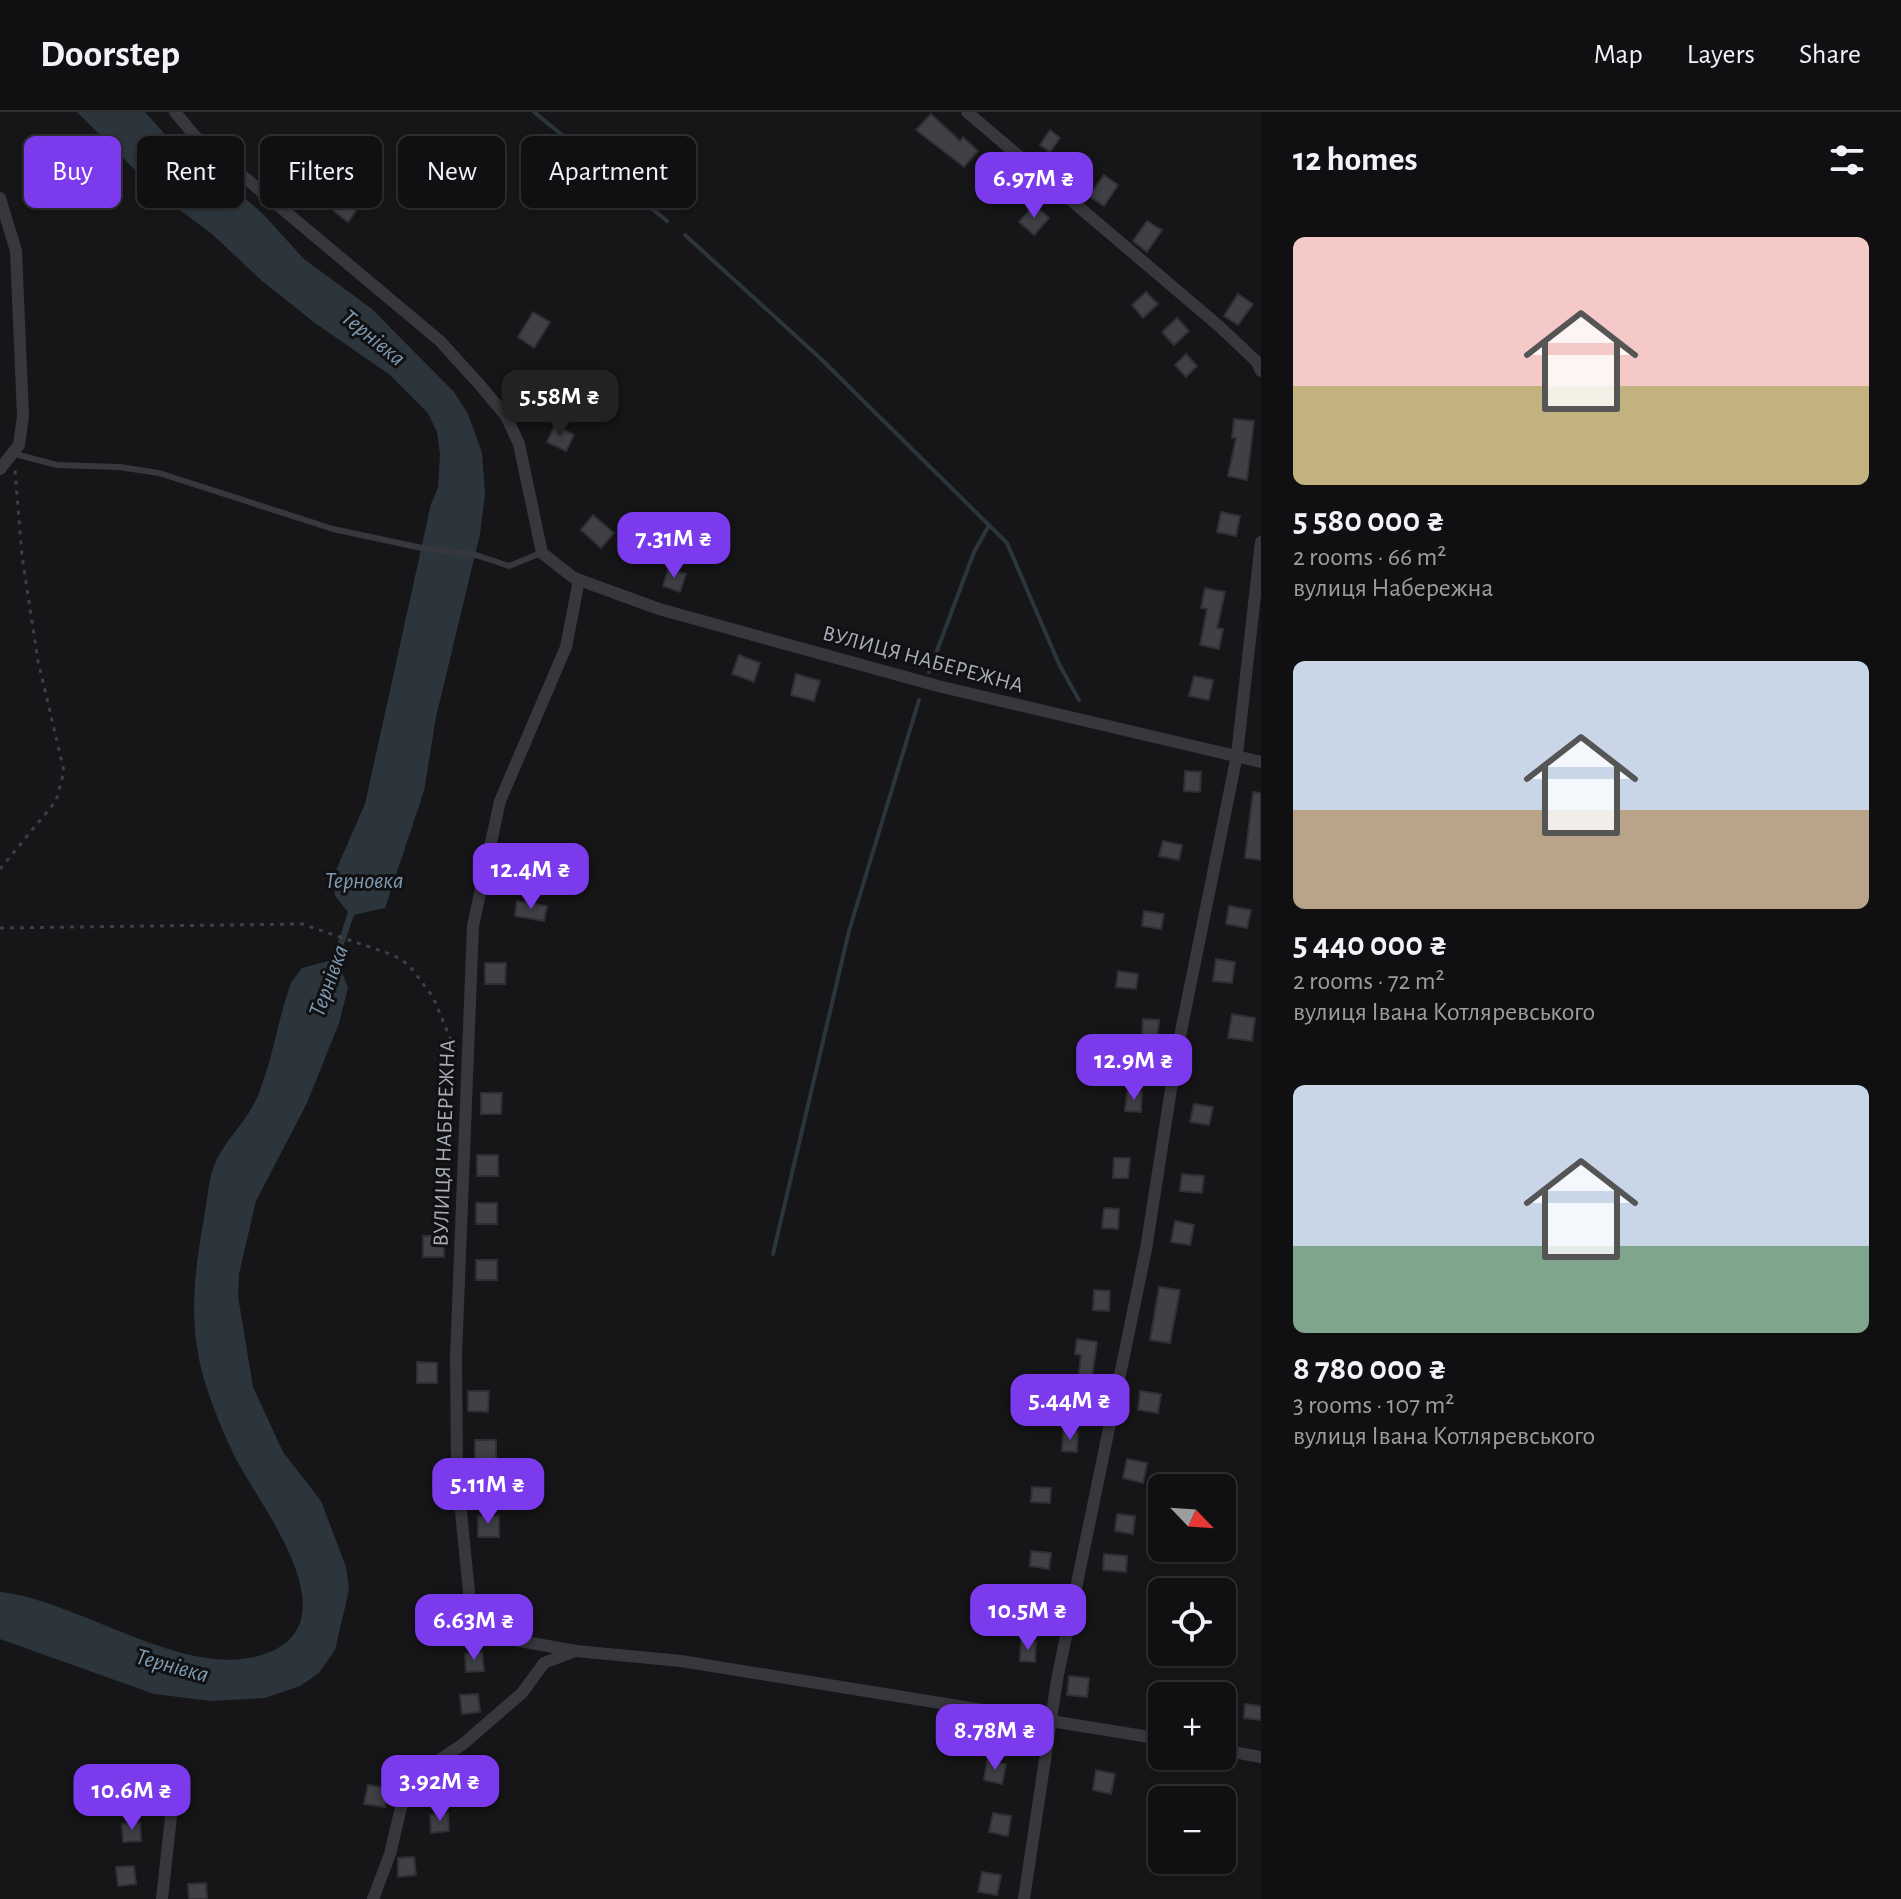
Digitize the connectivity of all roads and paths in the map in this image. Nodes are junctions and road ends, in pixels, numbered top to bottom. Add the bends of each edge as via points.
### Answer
1 (175, 112) edge
2 (967, 112) edge
3 (0, 198) edge
4 (1260, 365) edge
5 (15, 454) junction
6 (0, 469) edge
7 (1261, 542) edge
8 (542, 553) junction
9 (579, 580) junction
10 (1237, 755) junction
11 (1261, 762) edge
12 (0, 869) edge
13 (0, 928) edge
14 (466, 1063) junction
15 (576, 1651) junction
16 (1052, 1719) junction
17 (1148, 1736) edge
18 (1236, 1753) edge
19 (1261, 1757) edge
20 (173, 1798) dead end
21 (162, 1899) edge
22 (373, 1899) edge
23 (1024, 1899) edge

1 - 8 street via 194,135 440,341 488,394 519,444
2 - 4 street
3 - 5 street via 16,251 23,416
5 - 6 street
5 - 8 lane via 57,465 159,473 298,519 509,566
5 - 12 path via 24,571 64,771 56,801
7 - 10 street
8 - 9 street, ВУЛИЦЯ НАБЕРЕЖНА
9 - 10 street, ВУЛИЦЯ НАБЕРЕЖНА via 659,609 938,686
9 - 14 street, ВУЛИЦЯ НАБЕРЕЖНА via 566,647 500,801 473,926
10 - 11 street, ВУЛИЦЯ НАБЕРЕЖНА
10 - 16 street
13 - 14 path via 302,924 409,965 433,997 453,1046
14 - 15 street, ВУЛИЦЯ НАБЕРЕЖНА via 456,1370 457,1472 470,1602 486,1624 514,1640
15 - 16 street, ВУЛИЦЯ НАБЕРЕЖНА via 681,1661
15 - 22 street via 544,1663 522,1693 463,1744 407,1782
16 - 17 street, ВУЛИЦЯ НАБЕРЕЖНА
16 - 23 street
18 - 19 street
20 - 21 street

